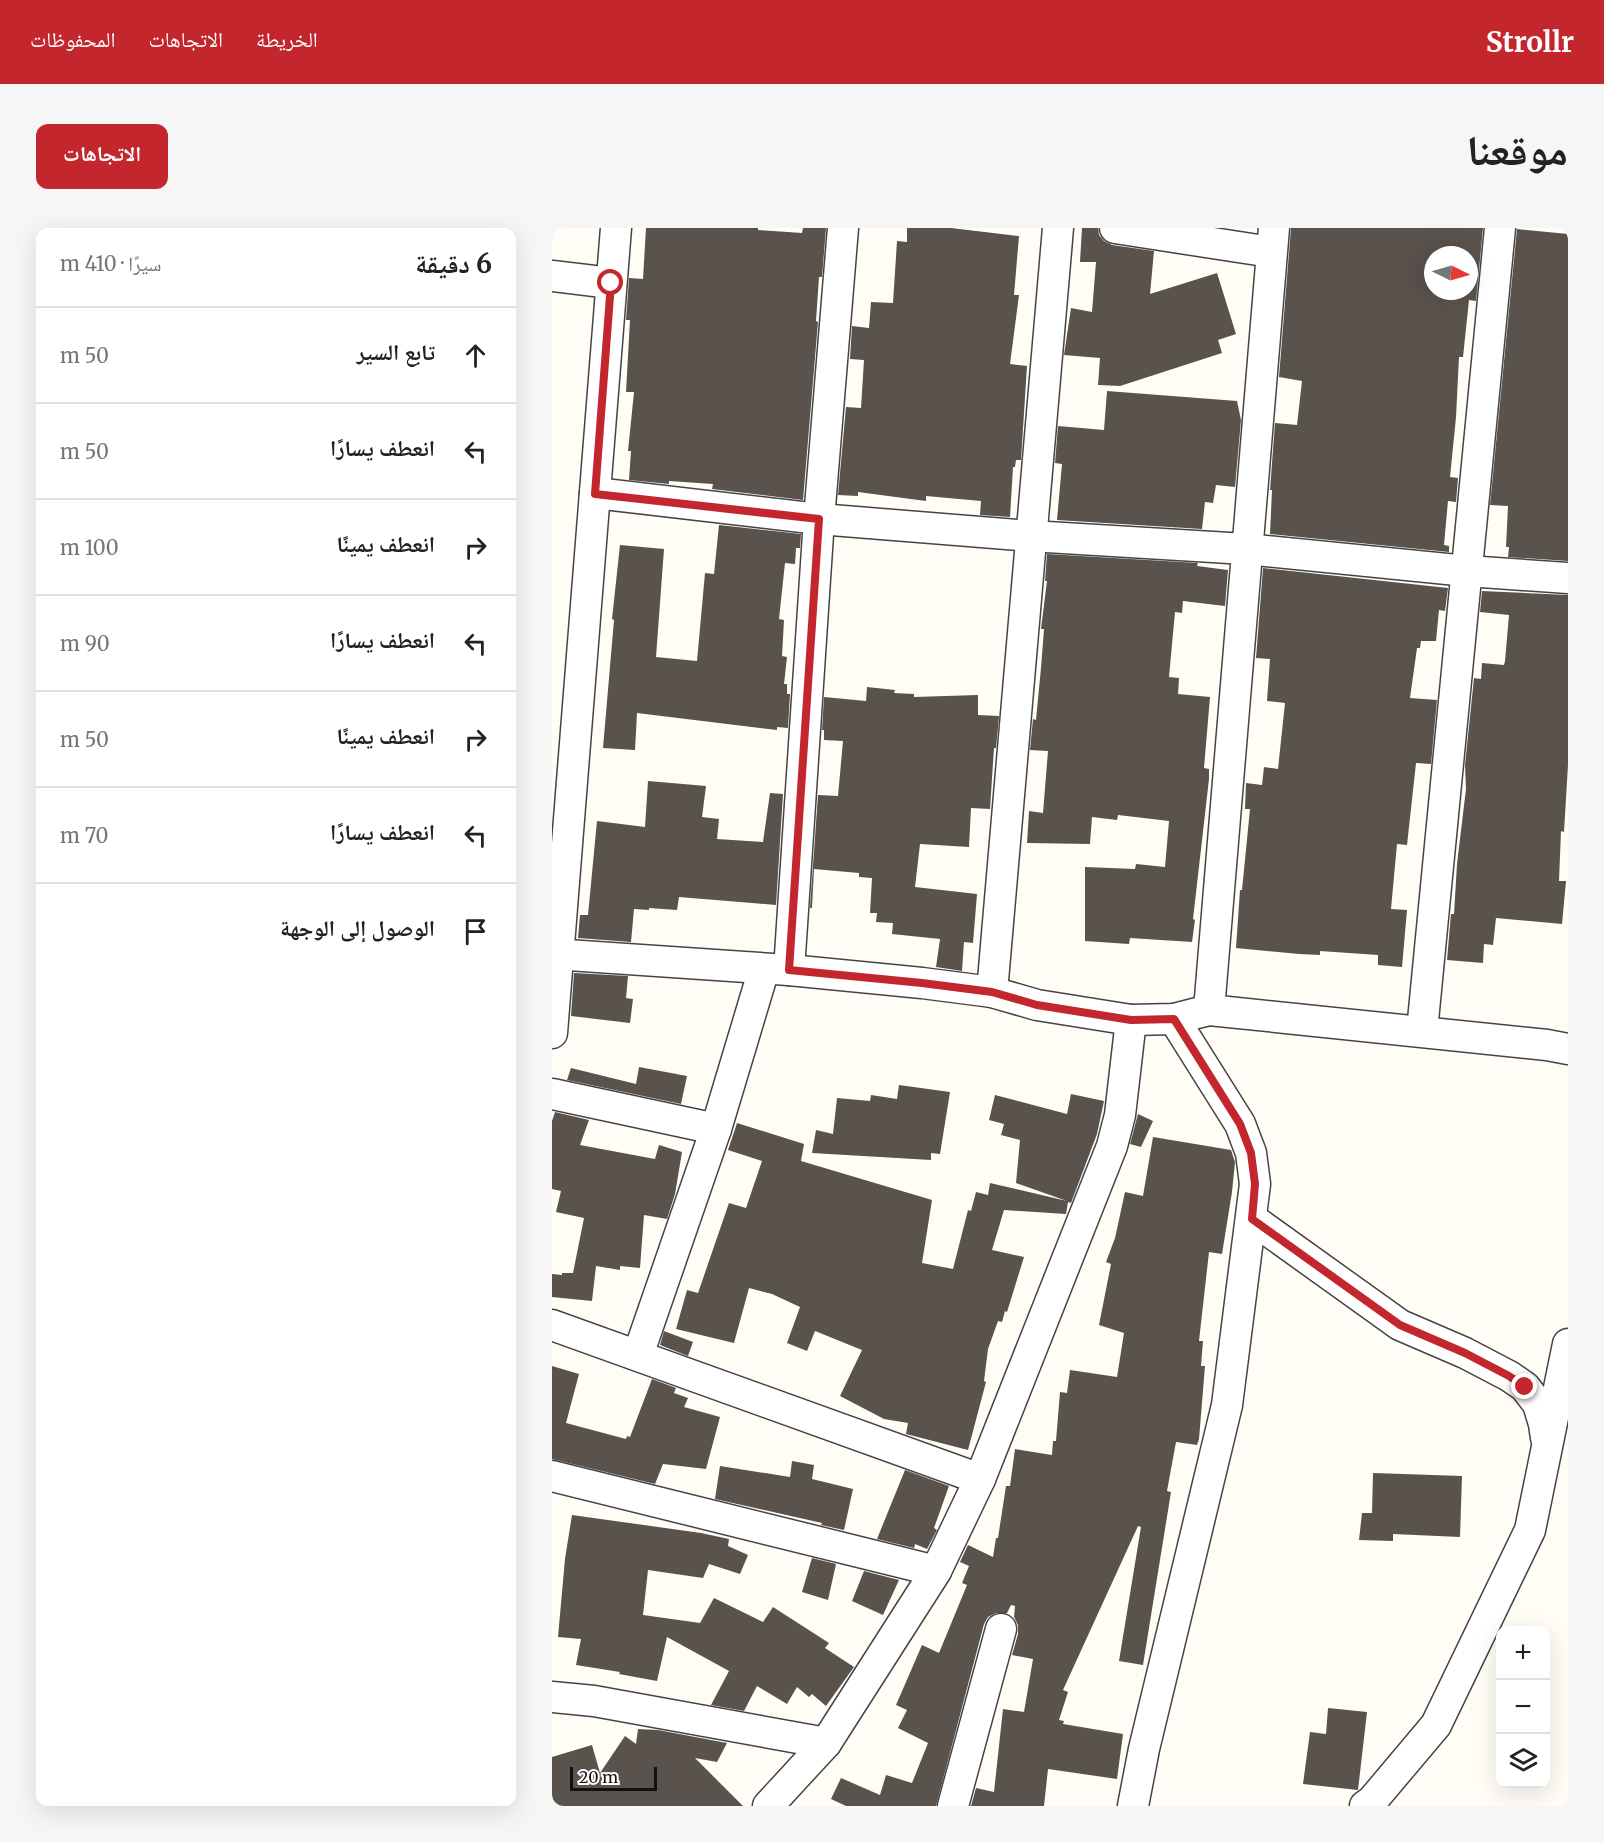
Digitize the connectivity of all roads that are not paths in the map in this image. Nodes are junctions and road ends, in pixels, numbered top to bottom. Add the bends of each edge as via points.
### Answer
1 (616, 228) edge
2 (843, 228) edge
3 (1058, 228) edge
4 (1115, 228) edge
5 (1500, 228) edge
6 (1273, 240) edge
7 (552, 276) edge
8 (611, 283) junction
9 (595, 494) junction
10 (819, 519) junction
11 (1030, 536) junction
12 (1246, 549) junction
13 (1467, 571) junction
14 (1568, 578) edge
15 (563, 757) edge
16 (555, 954) edge
17 (776, 970) junction
18 (992, 992) junction
19 (1209, 1010) junction
20 (1174, 1019) junction
21 (1131, 1020) junction
22 (1422, 1032) junction
23 (552, 1033) edge
24 (1568, 1049) edge
25 (552, 1094) edge
26 (716, 1130) junction
27 (1252, 1219) junction
28 (552, 1325) edge
29 (1568, 1344) edge
30 (638, 1355) junction
31 (1547, 1444) junction
32 (552, 1476) edge
33 (980, 1479) junction
34 (936, 1571) junction
35 (1001, 1629) dead end
36 (552, 1697) edge
37 (826, 1743) junction
38 (768, 1806) edge
39 (952, 1806) edge
40 (1133, 1806) edge
41 (1365, 1806) edge

1 - 8 street
2 - 10 street
3 - 11 street
4 - 6 street
5 - 13 street
6 - 12 street
7 - 8 street
8 - 9 street
9 - 10 street
9 - 15 street
10 - 11 street
10 - 17 street
11 - 12 street
11 - 18 street
12 - 13 street
12 - 19 street
13 - 14 street
13 - 22 street
15 - 16 street
16 - 17 street
16 - 23 street
17 - 18 street
17 - 26 street
18 - 21 street via 1037,1005
19 - 20 street
19 - 22 street
20 - 21 street
20 - 27 street via 1240,1124 1254,1174
21 - 33 street via 1120,1115 1112,1146
22 - 24 street
25 - 26 street
26 - 30 street
27 - 31 street via 1400,1325 1465,1353 1525,1387 1538,1404
27 - 40 street via 1227,1405
28 - 30 street
29 - 31 street
30 - 33 street
31 - 41 street via 1530,1530 1436,1725
32 - 34 street
33 - 34 street
34 - 37 street
35 - 39 street
36 - 37 street via 594,1701
37 - 38 street

